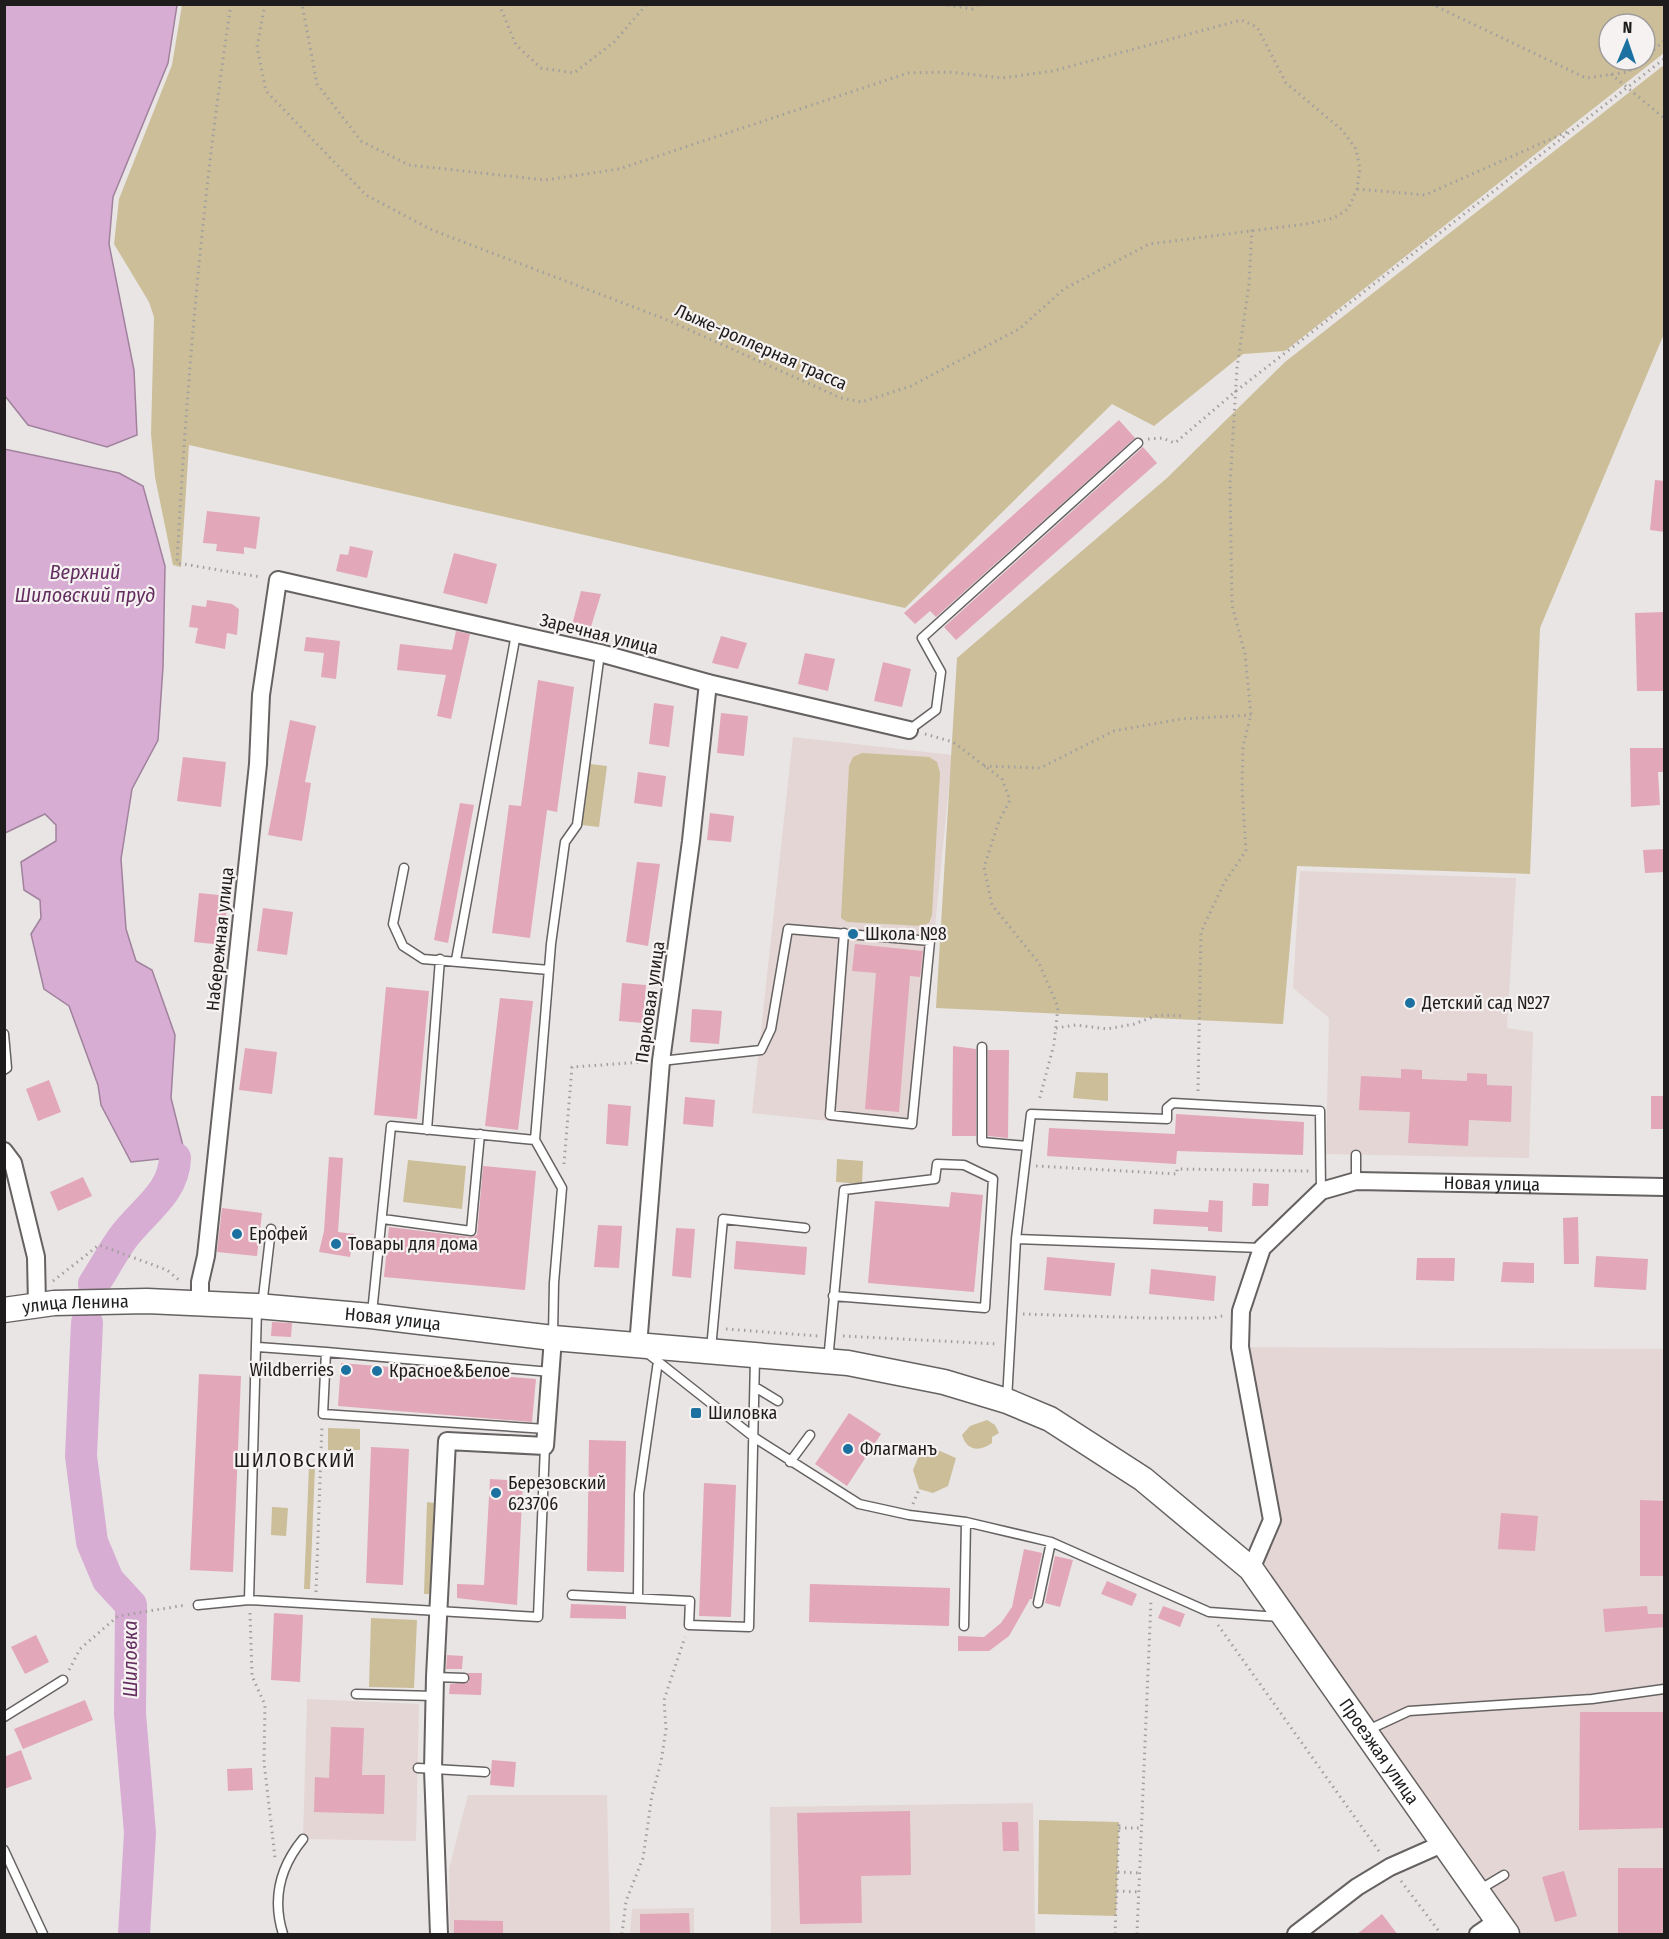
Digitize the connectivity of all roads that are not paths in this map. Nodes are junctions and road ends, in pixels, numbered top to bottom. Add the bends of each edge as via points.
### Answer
1 (1138, 443) road end
2 (279, 580) joint
3 (516, 634) junction
4 (600, 653) junction
5 (708, 683) junction
6 (909, 730) joint
7 (404, 868) dead end
8 (844, 933) junction
9 (440, 959) junction
10 (456, 960) junction
11 (549, 970) junction
12 (4, 1034) edge
13 (982, 1047) dead end
14 (661, 1061) junction
15 (4, 1070) edge
16 (427, 1130) junction
17 (480, 1134) junction
18 (536, 1140) junction
19 (1027, 1146) junction
20 (4, 1150) edge
21 (1356, 1155) dead end
22 (1356, 1181) junction
23 (1665, 1187) edge
24 (1321, 1191) junction
25 (383, 1219) junction
26 (805, 1228) dead end
27 (271, 1229) dead end
28 (1016, 1239) junction
29 (1262, 1248) junction
30 (833, 1296) junction
31 (43, 1300) junction
32 (147, 1300) joint
33 (200, 1303) junction
34 (260, 1306) junction
35 (4, 1310) edge
36 (371, 1316) junction
37 (638, 1336) junction
38 (553, 1338) junction
39 (258, 1347) junction
40 (326, 1352) junction
41 (710, 1353) junction
42 (755, 1356) junction
43 (658, 1361) junction
44 (828, 1361) junction
45 (551, 1372) junction
46 (755, 1387) junction
47 (778, 1401) dead end
48 (1007, 1401) junction
49 (546, 1429) junction
50 (810, 1435) dead end
51 (754, 1438) junction
52 (545, 1446) junction
53 (790, 1462) junction
54 (966, 1522) junction
55 (1051, 1542) junction
56 (1251, 1569) junction
57 (572, 1595) dead end
58 (638, 1598) junction
59 (249, 1600) junction
60 (1038, 1603) dead end
61 (198, 1605) road end
62 (438, 1612) junction
63 (1285, 1618) junction
64 (964, 1626) dead end
65 (435, 1677) junction
66 (464, 1678) dead end
67 (63, 1680) road end
68 (1665, 1689) edge
69 (356, 1694) dead end
70 (435, 1696) junction
71 (4, 1717) edge
72 (1365, 1732) junction
73 (426, 1769) junction
74 (485, 1772) dead end
75 (303, 1839) dead end
76 (1442, 1844) junction
77 (4, 1850) edge
78 (1504, 1875) dead end
79 (1476, 1892) junction
80 (1494, 1930) edge
81 (43, 1935) edge
82 (283, 1935) edge
83 (439, 1935) edge
84 (1296, 1935) edge

1 - 6 lane via 922,638 941,672 936,710
2 - 3 street, Заречная улица
2 - 33 street, Набережная улица via 261,695 258,764
3 - 4 street, Заречная улица
3 - 10 lane
4 - 5 street, Заречная улица
4 - 11 lane via 577,825 565,842
5 - 6 street, Заречная улица
5 - 14 street, Парковая улица
7 - 9 lane via 393,924 403,946 423,959
8 - 8 lane via 930,941 912,1125 830,1115
8 - 14 lane via 788,929 771,1029 761,1050
9 - 10 lane
9 - 16 lane
10 - 11 lane
11 - 18 lane
12 - 15 lane
13 - 19 lane via 982,1142
14 - 37 street, Парковая улица
16 - 17 lane
16 - 25 lane via 391,1126
17 - 18 lane
17 - 25 lane via 471,1231
18 - 38 lane via 562,1188
19 - 24 lane via 1031,1113 1167,1119 1167,1108 1173,1103 1320,1111
19 - 28 lane
20 - 31 street via 13,1163
21 - 22 lane
22 - 23 street, Новая улица
22 - 24 street, Новая улица
24 - 29 street
25 - 36 lane
26 - 41 lane via 723,1219
27 - 34 lane
28 - 29 lane
28 - 48 lane
29 - 56 street via 1241,1311 1240,1347 1272,1520
30 - 30 lane via 843,1190 935,1179 937,1164 964,1165 993,1179 985,1308
30 - 44 lane
31 - 32 street, улица Ленина
31 - 35 street, улица Ленина
32 - 33 street, Новая улица
33 - 34 street, Новая улица
34 - 36 street, Новая улица
34 - 39 lane
36 - 38 street, Новая улица
37 - 38 street, Новая улица
37 - 41 street, Новая улица
37 - 43 lane
38 - 45 street
39 - 40 lane
39 - 59 lane
40 - 45 lane
40 - 49 lane via 323,1414
41 - 42 street, Новая улица
42 - 44 street, Новая улица
42 - 46 lane
43 - 51 lane
43 - 58 lane via 639,1494
44 - 48 street, Новая улица via 903,1372
45 - 49 street
46 - 47 lane
46 - 51 lane
48 - 56 street, Проезжая улица via 1050,1419 1143,1479
49 - 52 street
50 - 53 lane
51 - 53 lane
51 - 58 lane via 749,1627 689,1625 690,1601
52 - 62 street via 447,1441
52 - 62 lane via 538,1617
53 - 54 lane via 859,1504
54 - 55 lane
54 - 64 lane
55 - 60 lane
55 - 63 lane via 1209,1612
56 - 63 street, Проезжая улица
57 - 58 lane
59 - 61 lane
59 - 62 lane
62 - 65 street
63 - 72 street, Проезжая улица
65 - 66 lane
65 - 70 street
67 - 71 lane
68 - 72 lane via 1592,1700 1409,1710
69 - 70 lane
70 - 73 street
72 - 76 street, Проезжая улица
73 - 74 lane
73 - 83 street
75 - 82 lane via 289,1856 278,1885
76 - 79 street, Проезжая улица
76 - 84 street via 1357,1887
77 - 81 lane
78 - 79 lane
79 - 80 street, Проезжая улица

